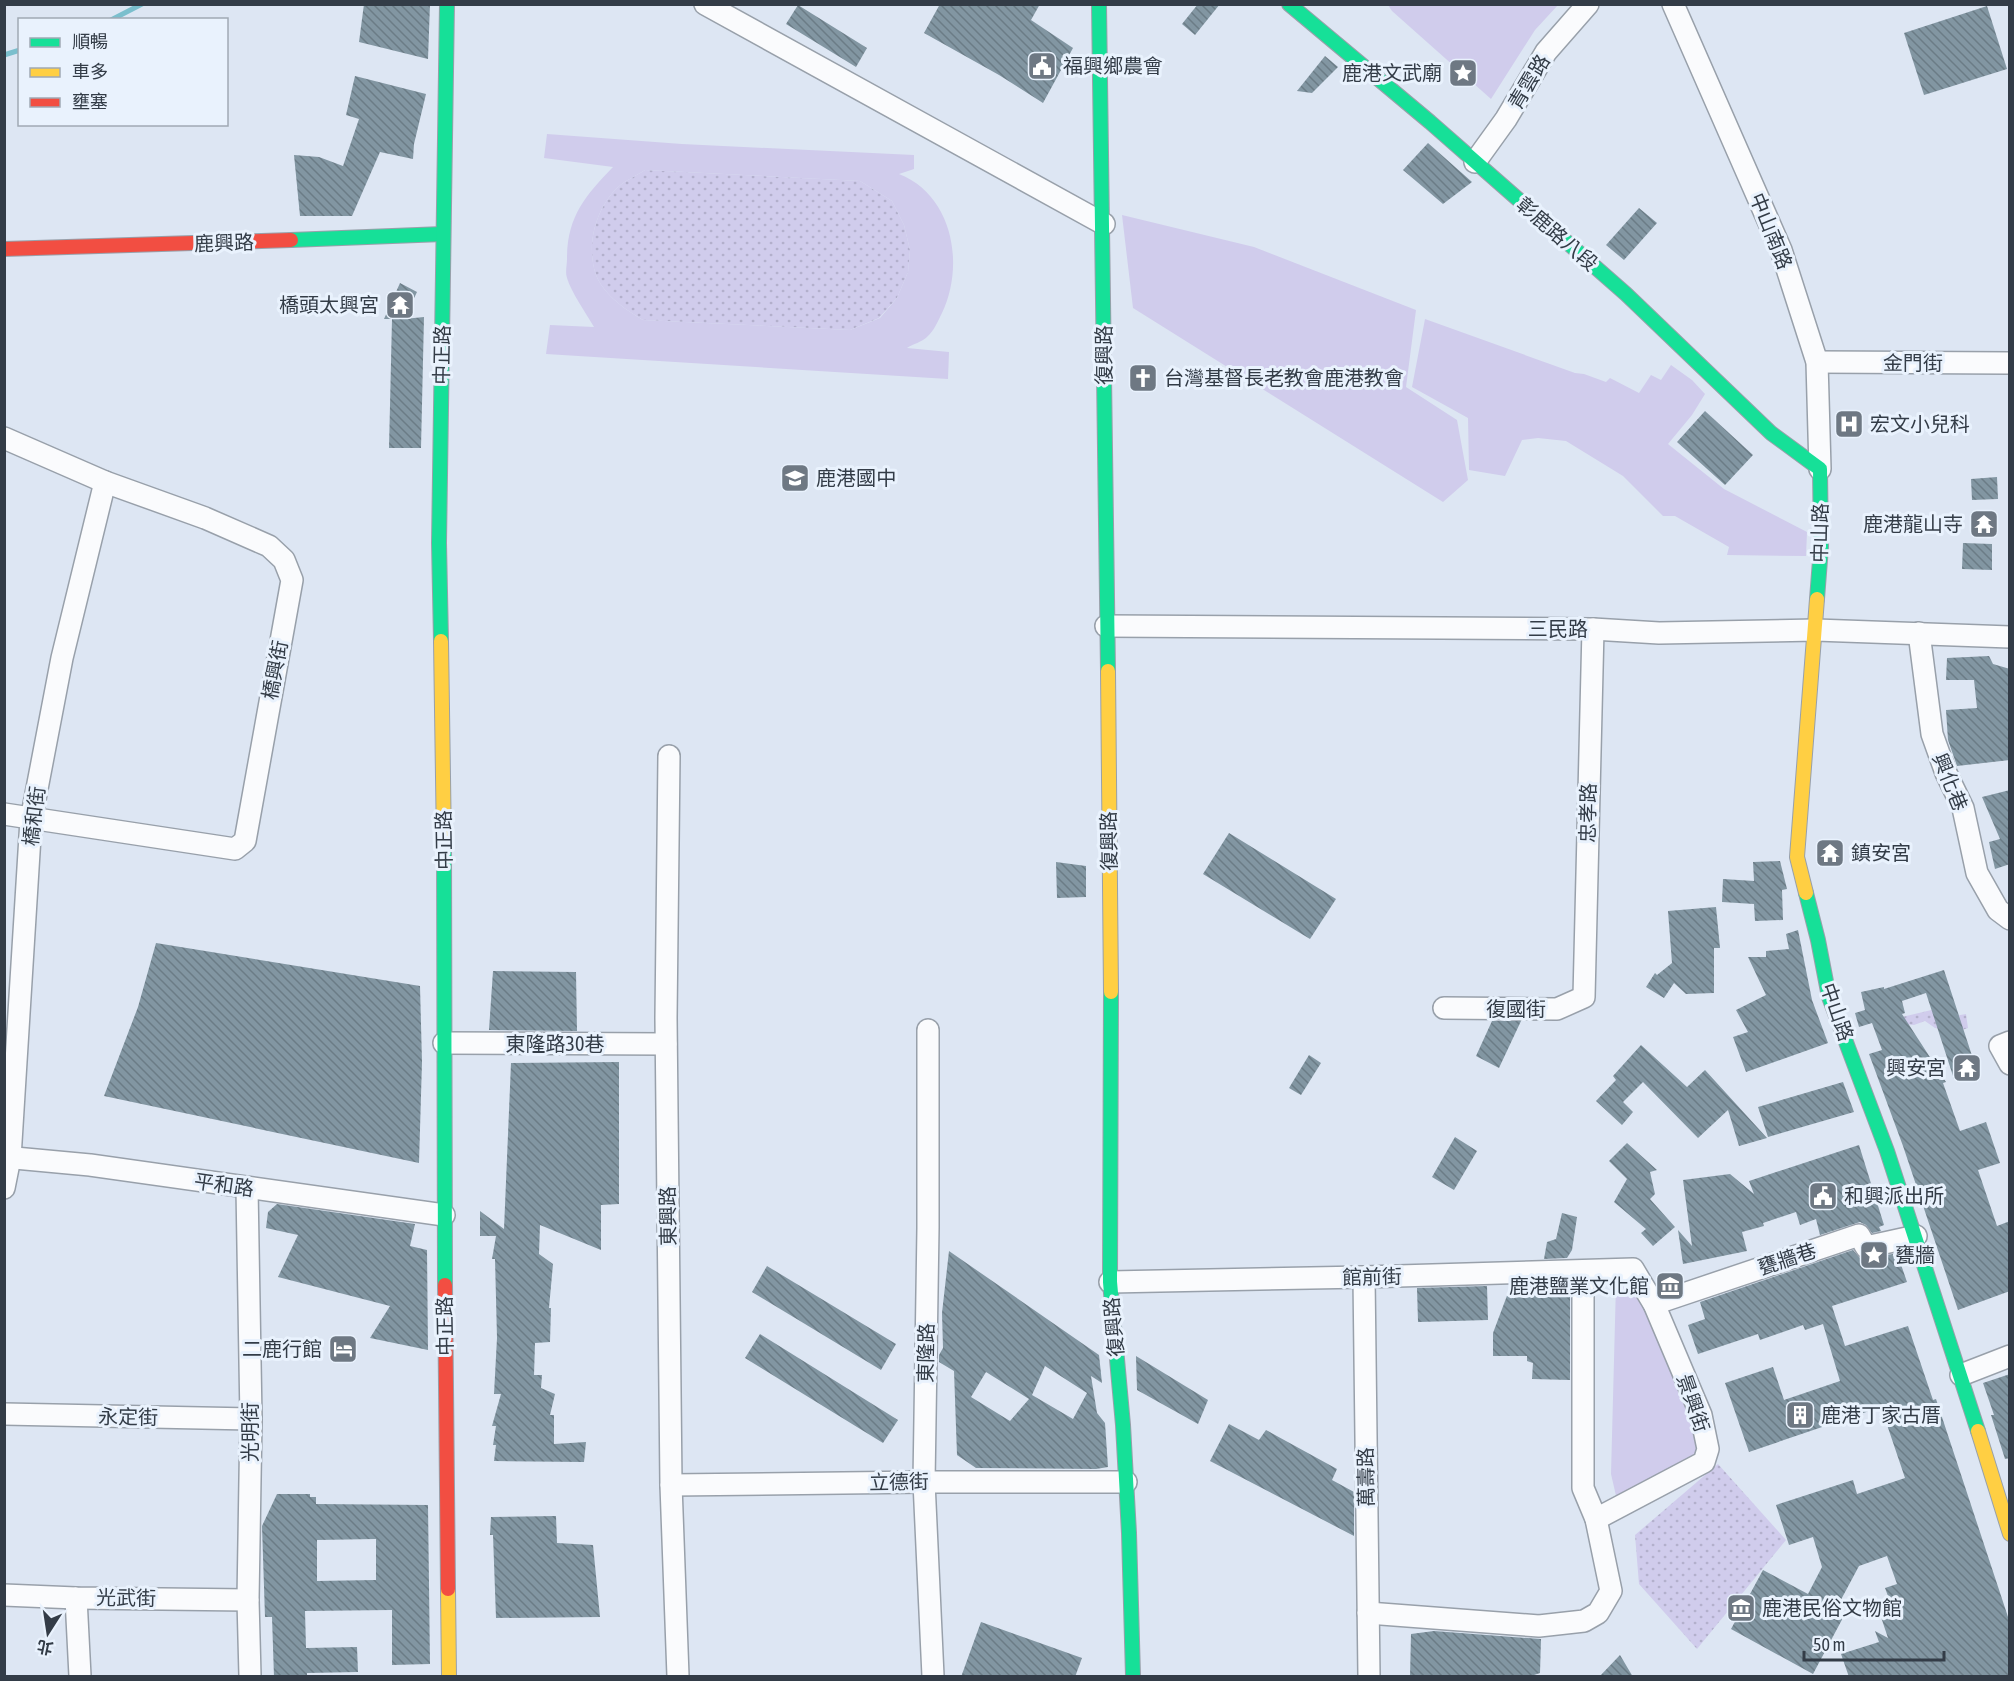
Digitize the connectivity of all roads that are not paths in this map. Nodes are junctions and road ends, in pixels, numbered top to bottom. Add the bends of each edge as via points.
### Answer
1 (447, 4) edge
2 (705, 4) edge
3 (1100, 4) edge
4 (1289, 4) edge
5 (1588, 4) edge
6 (1673, 4) edge
7 (1475, 162) junction
8 (1104, 224) junction
9 (443, 234) junction
10 (4, 249) edge
11 (1817, 362) junction
12 (2010, 363) edge
13 (4, 438) edge
14 (1820, 469) junction
15 (105, 482) junction
16 (1106, 627) junction
17 (1593, 629) junction
18 (1816, 630) junction
19 (1919, 633) junction
20 (2010, 637) edge
21 (669, 756) dead end
22 (4, 814) edge
23 (31, 820) junction
24 (2010, 919) edge
25 (1584, 997) joint
26 (1444, 1008) dead end
27 (928, 1030) dead end
28 (444, 1043) junction
29 (666, 1044) junction
30 (8, 1101) edge
31 (7, 1157) edge
32 (4, 1188) edge
33 (247, 1188) junction
34 (444, 1215) junction
35 (1916, 1236) junction
36 (1633, 1269) joint
37 (1583, 1270) junction
38 (1364, 1277) junction
39 (1110, 1281) junction
40 (1654, 1304) junction
41 (2010, 1356) edge
42 (1961, 1375) junction
43 (4, 1414) edge
44 (251, 1419) junction
45 (924, 1482) junction
46 (1126, 1482) junction
47 (671, 1485) junction
48 (1596, 1519) junction
49 (2010, 1534) edge
50 (4, 1595) edge
51 (76, 1598) junction
52 (248, 1600) junction
53 (1368, 1613) junction
54 (80, 1677) edge
55 (250, 1677) edge
56 (449, 1677) edge
57 (678, 1677) edge
58 (933, 1677) edge
59 (1133, 1677) edge
60 (1370, 1677) edge

1 - 9 street, 中正路
2 - 8 street
3 - 8 street, 復興路
4 - 7 street, 彰鹿路八段
5 - 7 street, 青雲路 via 1546,52
6 - 11 street, 中山南路 via 1781,250
7 - 14 street, 彰鹿路八段 via 1626,294 1771,433
8 - 16 street, 復興路
9 - 10 street, 鹿興路
9 - 28 street, 中正路 via 439,543
11 - 12 street, 金門街
11 - 14 street, 中山南路
13 - 15 street, 橋興街
14 - 18 street, 中山路
15 - 23 street, 橋和街 via 62,658
15 - 23 street, 橋興街 via 269,546 284,560 292,580 245,841 235,849
16 - 17 street, 三民路
16 - 39 street, 復興路 via 1111,937
17 - 18 street, 三民路 via 1659,633
17 - 25 street, 忠孝路
18 - 19 street, 三民路
18 - 35 street, 中山路 via 1797,857 1829,998
19 - 20 street, 三民路
19 - 24 street, 興化巷 via 1932,734 1963,808 1977,873 1998,910
21 - 29 street, 東興路
22 - 23 street, 橋興街
23 - 30 street, 橋和街
25 - 26 street, 復國街 via 1557,1009
27 - 45 street, 東隆路
28 - 29 street, 東隆路30巷
28 - 34 street, 中正路
29 - 47 street, 東興路
30 - 31 street, 橋和街
31 - 32 street, 橋和街
31 - 33 street, 平和路
33 - 34 street, 平和路
33 - 44 street, 光明街
34 - 56 street, 中正路
35 - 40 street, 甕牆巷 via 1866,1247 1859,1235
35 - 42 street, 中山路
36 - 37 street, 館前街
36 - 40 street, 景興街
37 - 38 street, 館前街
37 - 48 street via 1583,1488
38 - 39 street, 館前街
38 - 53 street, 萬壽路
39 - 46 street, 復興路
40 - 48 street, 景興街 via 1701,1415 1708,1449 1704,1462
41 - 42 street
42 - 49 street, 中山路
43 - 44 street, 永定街
44 - 52 street, 光明街
45 - 46 street, 立德街
45 - 47 street, 立德街
45 - 58 street, 東隆路
46 - 59 street, 復興路
47 - 57 street, 東興路
48 - 53 street via 1611,1591 1598,1613 1584,1621 1539,1626
50 - 51 street, 光武街
51 - 52 street, 光武街
51 - 54 street
52 - 55 street, 光明街
53 - 60 street, 萬壽路

